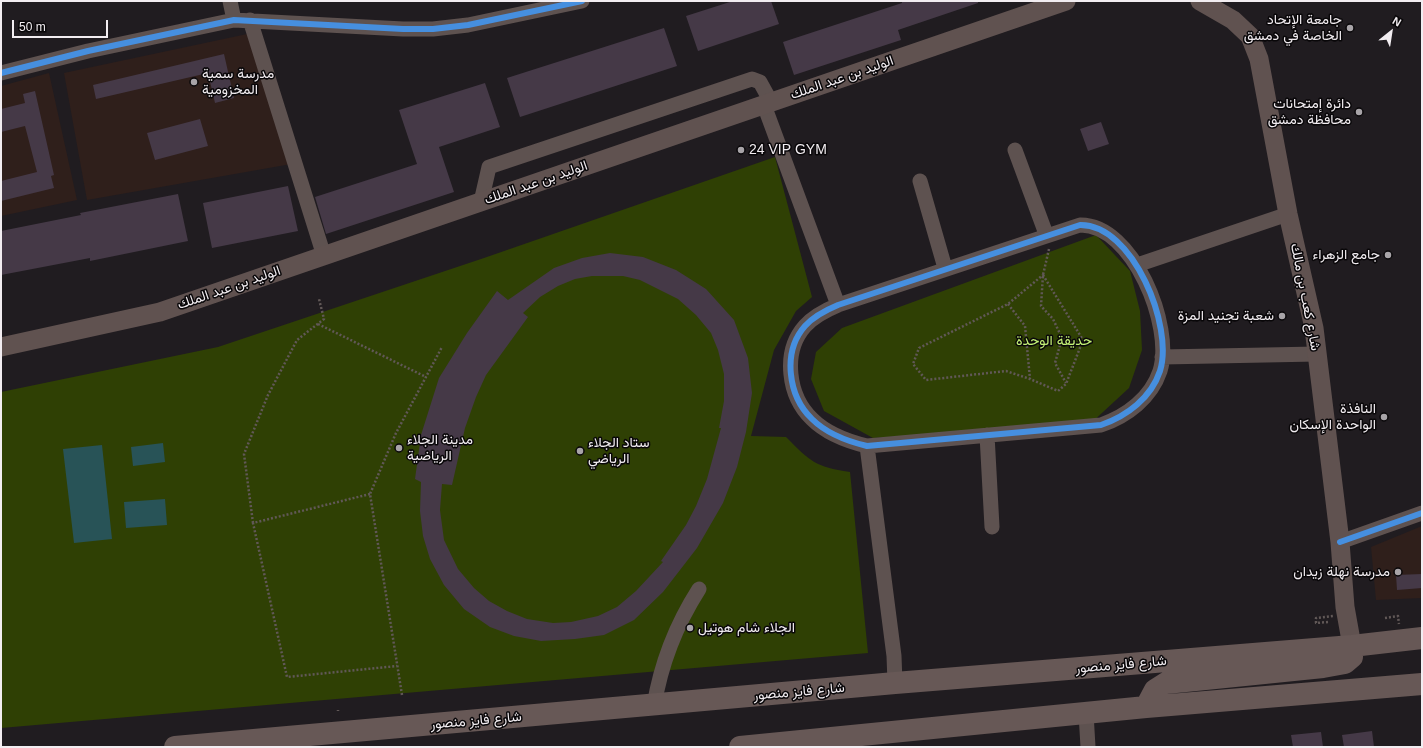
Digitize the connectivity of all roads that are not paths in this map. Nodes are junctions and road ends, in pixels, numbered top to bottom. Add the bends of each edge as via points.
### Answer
1 (230, 1) edge
2 (582, 1) edge
3 (1200, 1) edge
4 (1061, 2) edge
5 (234, 20) junction
6 (250, 20) junction
7 (1, 73) edge
8 (767, 104) junction
9 (1015, 150) dead end
10 (920, 181) dead end
11 (481, 202) junction
12 (1288, 214) junction
13 (1050, 233) junction
14 (324, 256) junction
15 (1137, 265) junction
16 (945, 268) junction
17 (838, 305) junction
18 (1, 347) edge
19 (1317, 354) junction
20 (1162, 357) junction
21 (987, 435) junction
22 (866, 446) junction
23 (1422, 513) edge
24 (992, 526) dead end
25 (1340, 542) junction
26 (699, 589) dead end
27 (1422, 638) edge
28 (1352, 646) junction
29 (895, 683) junction
30 (1422, 684) edge
31 (654, 706) junction
32 (1146, 707) junction
33 (1086, 713) junction
34 (175, 747) edge
35 (740, 747) edge
36 (1088, 747) edge

1 - 5 street
2 - 6 street via 468,25 433,29
3 - 12 main road, شارع كعب بن مالك via 1233,20 1250,36 1259,59
4 - 8 main road, الوليد بن عبد الملك
5 - 6 street
5 - 7 street via 88,51
6 - 14 street
8 - 11 main road, الوليد بن عبد الملك
8 - 11 street via 760,82 752,79 497,165 489,168
8 - 17 street
9 - 13 street
10 - 16 street
11 - 14 main road, الوليد بن عبد الملك
12 - 15 street
12 - 19 main road, شارع كعب بن مالك via 1305,283
13 - 15 street via 1080,225 1094,226 1105,232
13 - 16 street
14 - 18 main road, الوليد بن عبد الملك via 160,312
15 - 20 street via 1152,299 1160,332
16 - 17 street
17 - 22 street via 820,314 804,327 792,353 792,382 802,408 811,419 833,434
19 - 20 street
19 - 25 main road, شارع كعب بن مالك
20 - 21 street via 1155,382 1147,393 1130,411 1112,422
21 - 22 street
21 - 24 street
22 - 29 street via 894,656
23 - 25 street
25 - 28 main road, شارع كعب بن مالك
26 - 31 street via 672,639 660,673
27 - 28 highway, شارع فايز منصور
28 - 29 highway, شارع فايز منصور
28 - 32 highway via 1352,657 1346,663 1166,683 1151,695
29 - 31 highway, شارع فايز منصور
30 - 32 highway
31 - 34 highway, شارع فايز منصور
32 - 33 highway
33 - 35 highway
33 - 36 street

